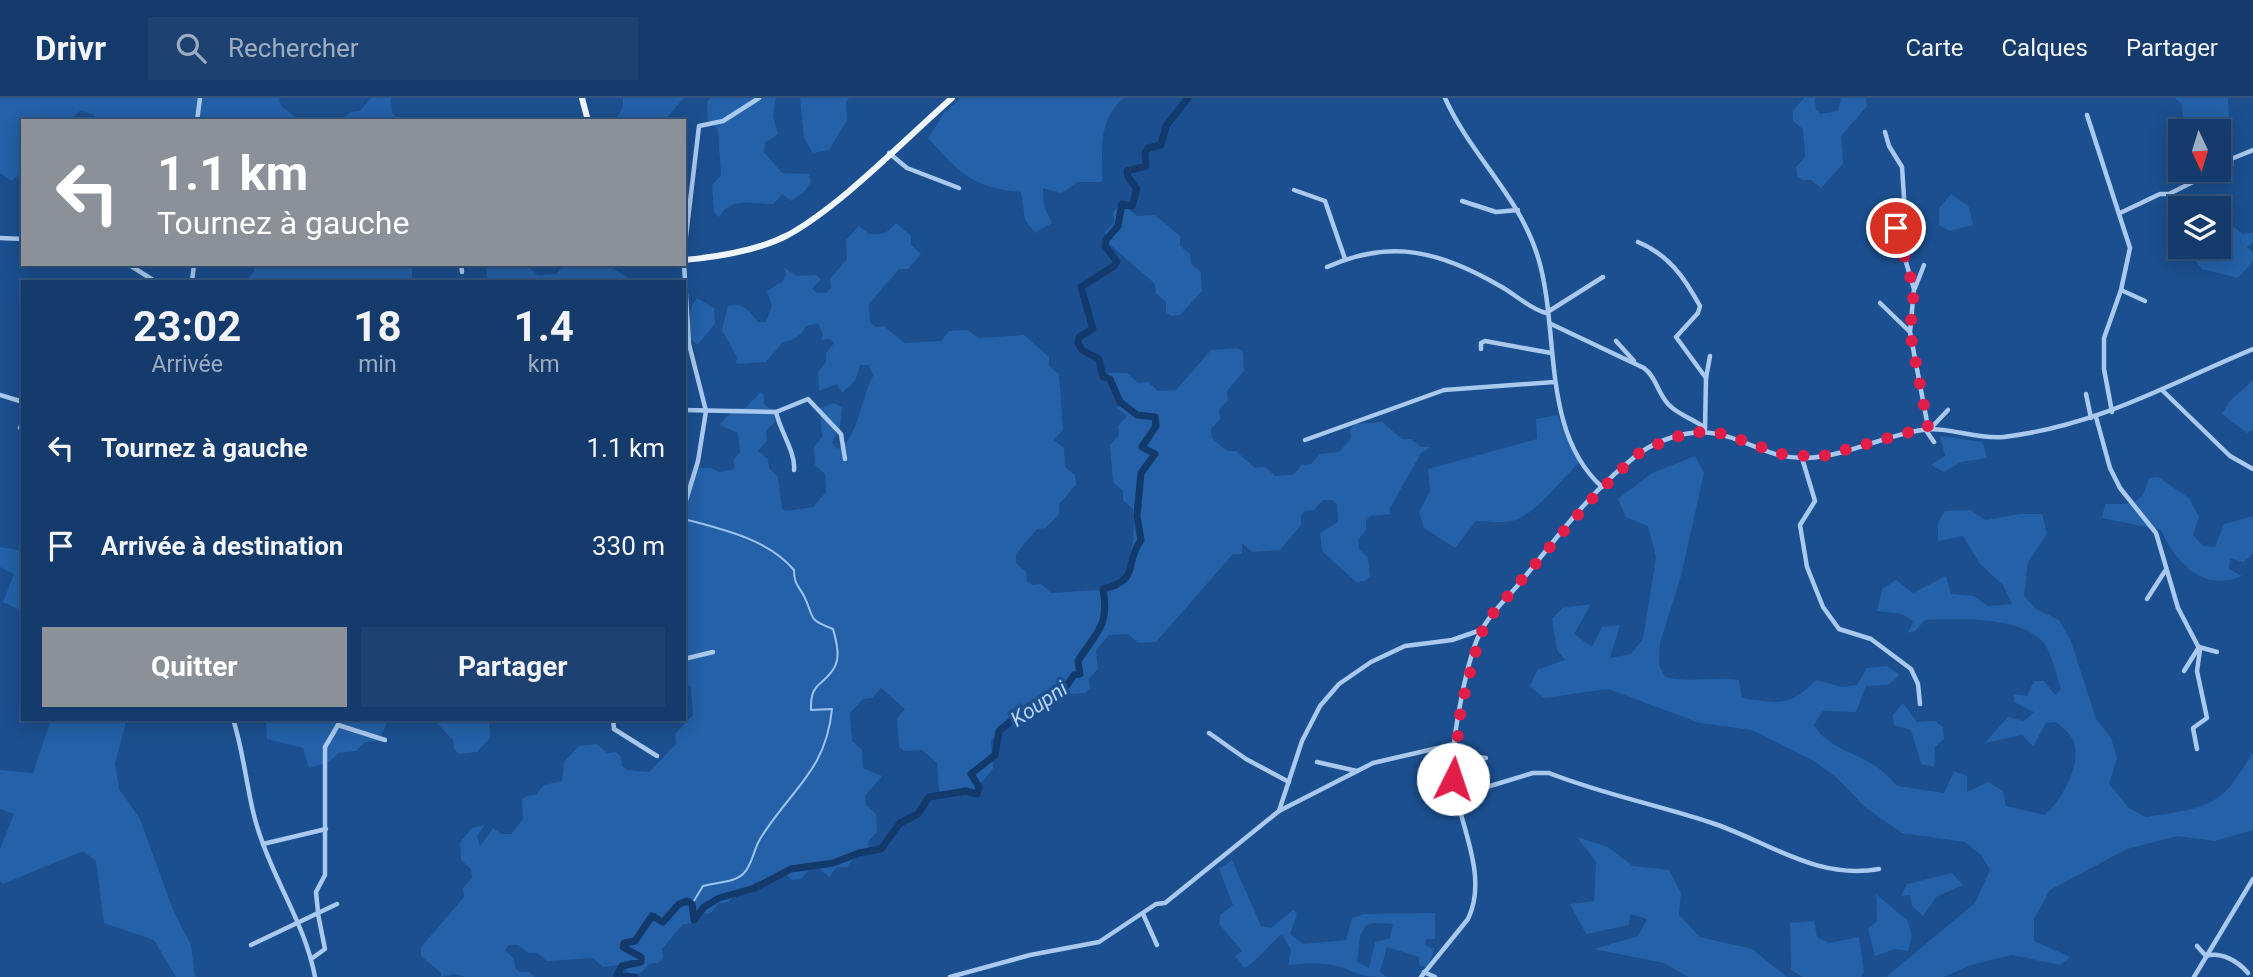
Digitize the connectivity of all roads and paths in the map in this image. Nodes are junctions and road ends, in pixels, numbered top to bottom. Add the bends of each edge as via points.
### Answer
1 (201, 98) edge
2 (582, 98) edge
3 (759, 98) edge
4 (952, 98) edge
5 (1452, 98) edge
6 (1446, 99) edge
7 (2087, 115) dead end
8 (197, 119) edge
9 (587, 119) edge
10 (1885, 132) dead end
11 (2253, 150) edge
12 (889, 153) junction
13 (2231, 159) edge
14 (2193, 182) edge
15 (959, 188) dead end
16 (1294, 190) dead end
17 (1462, 201) dead end
18 (1518, 210) junction
19 (2120, 213) junction
20 (686, 236) edge
21 (0, 238) edge
22 (21, 239) edge
23 (1638, 242) dead end
24 (1345, 259) junction
25 (686, 262) edge
26 (1924, 265) dead end
27 (131, 266) edge
28 (461, 266) edge
29 (1327, 267) dead end
30 (462, 272) dead end
31 (1604, 277) dead end
32 (153, 280) edge
33 (1914, 289) junction
34 (2122, 290) junction
35 (686, 295) edge
36 (2145, 301) dead end
37 (1880, 303) dead end
38 (1549, 312) junction
39 (1550, 324) junction
40 (1910, 332) junction
41 (1616, 341) dead end
42 (1481, 348) dead end
43 (2253, 349) edge
44 (1552, 353) junction
45 (1710, 356) dead end
46 (1634, 362) junction
47 (1706, 378) junction
48 (1554, 382) junction
49 (2162, 390) junction
50 (2086, 394) dead end
51 (0, 395) edge
52 (21, 401) edge
53 (686, 410) edge
54 (1948, 410) dead end
55 (706, 411) junction
56 (776, 412) junction
57 (2112, 412) junction
58 (2094, 418) junction
59 (1705, 429) junction
60 (1927, 429) junction
61 (1305, 440) dead end
62 (1934, 442) dead end
63 (1802, 458) junction
64 (845, 459) dead end
65 (2253, 469) edge
66 (794, 470) dead end
67 (1602, 487) junction
68 (686, 500) edge
69 (2165, 571) junction
70 (2147, 599) dead end
71 (1484, 627) junction
72 (2199, 647) junction
73 (713, 652) dead end
74 (2217, 652) dead end
75 (686, 659) edge
76 (2184, 671) dead end
77 (1920, 704) dead end
78 (234, 721) edge
79 (613, 721) edge
80 (339, 722) edge
81 (1209, 733) dead end
82 (385, 740) dead end
83 (1455, 743) junction
84 (2197, 749) dead end
85 (1454, 754) junction
86 (657, 756) dead end
87 (1486, 758) dead end
88 (1317, 762) dead end
89 (1452, 767) junction
90 (1357, 772) junction
91 (1289, 782) junction
92 (1424, 784) dead end
93 (1457, 796) junction
94 (1279, 811) junction
95 (326, 829) junction
96 (263, 844) junction
97 (1879, 869) dead end
98 (2253, 879) edge
99 (337, 904) dead end
100 (318, 913) junction
101 (1143, 914) junction
102 (299, 923) junction
103 (251, 945) dead end
104 (1157, 945) dead end
105 (2197, 946) dead end
106 (2206, 956) junction
107 (311, 959) junction
108 (2248, 973) dead end
109 (1423, 974) edge
110 (315, 977) edge
111 (950, 977) edge
112 (1435, 977) edge
113 (2194, 977) edge

1 - 8 street
2 - 9 main road
3 - 20 street via 723,121 699,125
4 - 12 main road
5 - 6 street
6 - 18 street
7 - 19 street
10 - 33 street via 1902,167 1905,212 1894,222
11 - 13 street
12 - 15 street via 907,168
12 - 25 main road via 788,235 747,250
14 - 19 street
16 - 24 street via 1325,201
17 - 18 street via 1496,212
18 - 38 street via 1537,254
19 - 34 street via 2130,248
21 - 22 street
23 - 47 street via 1663,255 1679,271 1700,306 1676,337
24 - 29 street
24 - 38 street via 1419,251 1492,281 1543,313
26 - 33 street
27 - 32 street
28 - 30 street
31 - 38 street
33 - 40 street
34 - 36 street
34 - 57 street via 2108,322 2103,354
35 - 55 street via 689,344
37 - 40 street
38 - 39 street
39 - 44 street
39 - 46 street
40 - 60 street
41 - 46 street
42 - 44 street via 1485,341
43 - 49 street
44 - 48 street
45 - 47 street
46 - 59 street via 1652,374 1668,404
47 - 59 street
48 - 61 street via 1444,390
48 - 67 street via 1574,444 1590,477
49 - 57 street
49 - 65 street via 2230,456
50 - 58 street
51 - 52 street
53 - 55 street
54 - 60 street
55 - 56 street
55 - 68 street
56 - 64 street via 808,399 841,434
56 - 66 street via 784,440 795,457
57 - 58 street
58 - 60 street via 1995,438
58 - 69 street via 2120,488 2156,533
59 - 63 street
59 - 67 street via 1646,448
60 - 62 street
60 - 63 street via 1835,454
63 - 77 street via 1815,501 1800,525 1818,598 1839,629 1871,639 1911,669
67 - 71 street
69 - 70 street
69 - 72 street
71 - 83 street via 1474,652
71 - 91 street via 1469,636 1398,649 1339,684 1312,721 1293,760
72 - 74 street
72 - 76 street
72 - 84 street via 2198,680 2207,718 2193,728
73 - 75 street
78 - 96 street
79 - 86 street via 614,729
80 - 82 street
80 - 95 street via 325,747
81 - 91 street
83 - 85 street
83 - 90 street via 1373,763
85 - 87 street
85 - 89 street
88 - 90 street
89 - 92 street
89 - 93 street
90 - 94 street
91 - 94 street
93 - 97 street via 1533,773 1549,773 1728,829 1833,871
93 - 109 street via 1471,858 1472,908
94 - 101 street via 1209,870
95 - 96 street
95 - 100 street via 325,875 316,892
96 - 102 street
98 - 106 street
99 - 100 street
100 - 102 street
100 - 107 street via 325,949
101 - 104 street
101 - 111 street via 1099,942
102 - 103 street
102 - 107 street
105 - 106 street
106 - 108 street via 2218,954
106 - 113 street
107 - 110 street
109 - 112 street

